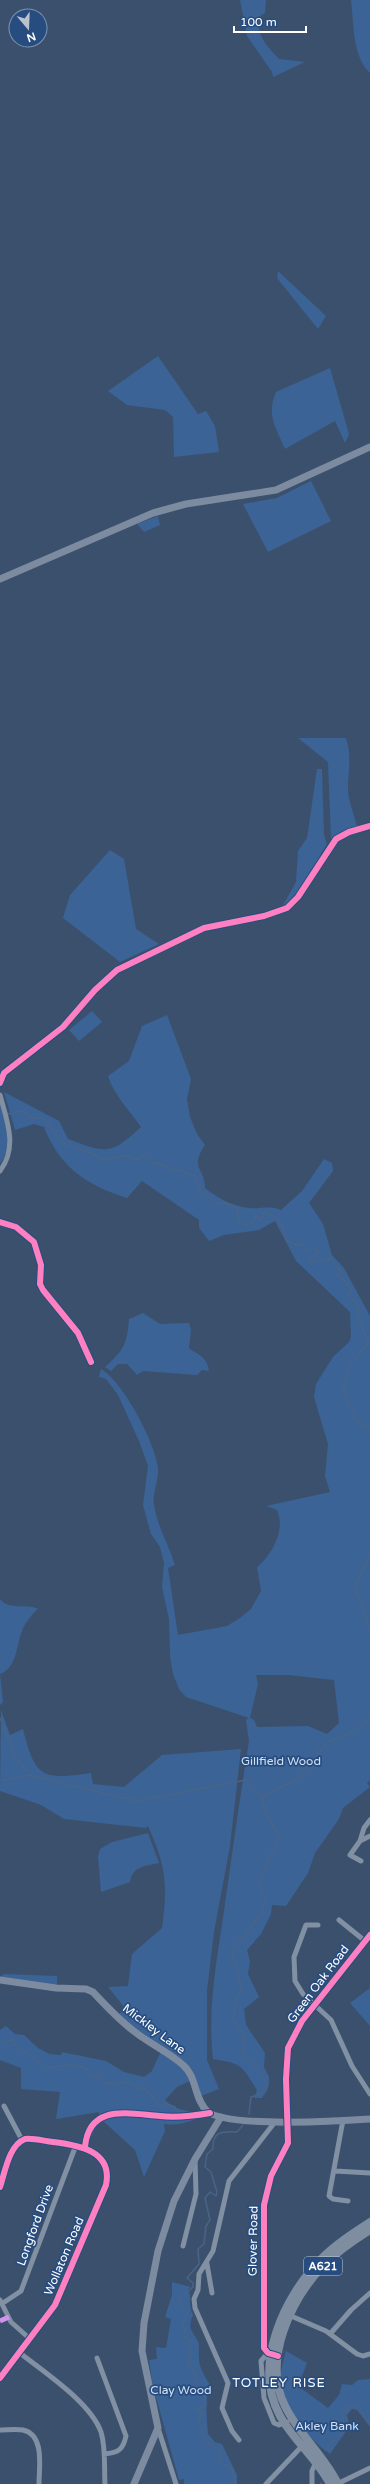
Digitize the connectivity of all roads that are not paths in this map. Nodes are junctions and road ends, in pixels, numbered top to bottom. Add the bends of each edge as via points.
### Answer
1 (370, 447) edge
2 (0, 579) edge
3 (370, 826) edge
4 (0, 1083) edge
5 (0, 1095) edge
6 (0, 1171) edge
7 (0, 1222) edge
8 (91, 1362) dead end
9 (370, 1820) edge
10 (370, 1836) edge
11 (360, 1841) junction
12 (361, 1861) dead end
13 (338, 1920) dead end
14 (318, 1925) dead end
15 (370, 1934) edge
16 (365, 1941) junction
17 (0, 1980) edge
18 (316, 2004) junction
19 (370, 2094) edge
20 (4, 2106) dead end
21 (222, 2117) junction
22 (370, 2119) edge
23 (343, 2120) junction
24 (275, 2122) junction
25 (288, 2122) junction
26 (22, 2140) junction
27 (76, 2145) junction
28 (195, 2158) junction
29 (334, 2171) junction
30 (370, 2173) edge
31 (0, 2187) edge
32 (348, 2201) dead end
33 (370, 2222) edge
34 (370, 2230) edge
35 (183, 2246) dead end
36 (207, 2264) junction
37 (212, 2293) dead end
38 (370, 2293) edge
39 (1, 2302) edge
40 (291, 2316) junction
41 (330, 2334) junction
42 (30, 2339) junction
43 (20, 2352) junction
44 (272, 2354) junction
45 (370, 2354) edge
46 (97, 2358) dead end
47 (0, 2378) edge
48 (158, 2428) junction
49 (0, 2430) edge
50 (239, 2440) dead end
51 (305, 2443) junction
52 (104, 2454) junction
53 (316, 2462) junction
54 (370, 2468) edge
55 (39, 2484) edge
56 (105, 2484) edge
57 (134, 2484) edge
58 (176, 2484) edge
59 (266, 2484) edge
60 (312, 2484) edge
61 (330, 2484) edge
62 (337, 2484) edge

1 - 2 street via 276,490 186,504 153,513
3 - 4 street via 336,839 298,897 287,908 264,916 204,928 117,970 62,1027 4,1073
5 - 6 street via 10,1133 8,1159
7 - 8 street via 16,1227 34,1242 40,1260 42,1290 78,1333
9 - 11 street
10 - 11 street
11 - 12 street via 350,1855
13 - 16 street
14 - 18 street via 306,1925 293,1964 296,1984
15 - 16 street, Green Oak Road
16 - 18 street, Green Oak Road
17 - 21 street, Mickley Lane via 56,1988 86,1989 93,1992 135,2032 183,2065 190,2074 204,2108
18 - 19 street via 337,2029 352,2066
18 - 25 street, Green Oak Road via 302,2021 288,2048
20 - 26 street
21 - 24 street, Mickley Lane
21 - 28 street
22 - 23 street, Mickley Lane
23 - 25 street, Mickley Lane
23 - 29 street
24 - 25 street, Mickley Lane
24 - 36 street via 231,2177
25 - 44 street, Glover Road via 288,2145 271,2176 264,2205 264,2345
26 - 27 street
26 - 31 street via 14,2148
27 - 39 street, Longford Drive via 21,2291
27 - 42 street, Wollaton Road via 85,2147 103,2160 107,2170 106,2185 55,2305
28 - 35 street via 196,2194
28 - 48 street via 166,2220 144,2323 142,2351
29 - 30 street
29 - 32 street via 330,2197
33 - 44 main road, A621 via 331,2250 306,2276 287,2307
34 - 40 main road, A621 via 340,2250 324,2266 302,2293
36 - 37 street
36 - 50 street via 199,2274 194,2305 228,2383 222,2408 232,2432
38 - 41 street
39 - 42 street via 11,2322
40 - 41 street
40 - 44 main road, A621
41 - 45 street via 357,2354
42 - 43 street, Wollaton Road
43 - 47 street, Wollaton Road
43 - 52 street via 92,2415 101,2433
44 - 51 main road, A621 via 269,2370 272,2393 288,2422
46 - 52 street via 126,2436 124,2447 119,2452
48 - 57 street
48 - 58 street
49 - 55 street via 23,2430 35,2439 40,2456
51 - 53 main road, A621
51 - 59 street
51 - 62 main road, A621 via 322,2457
52 - 56 street
53 - 60 street via 312,2471
53 - 61 main road, A621
54 - 62 street

